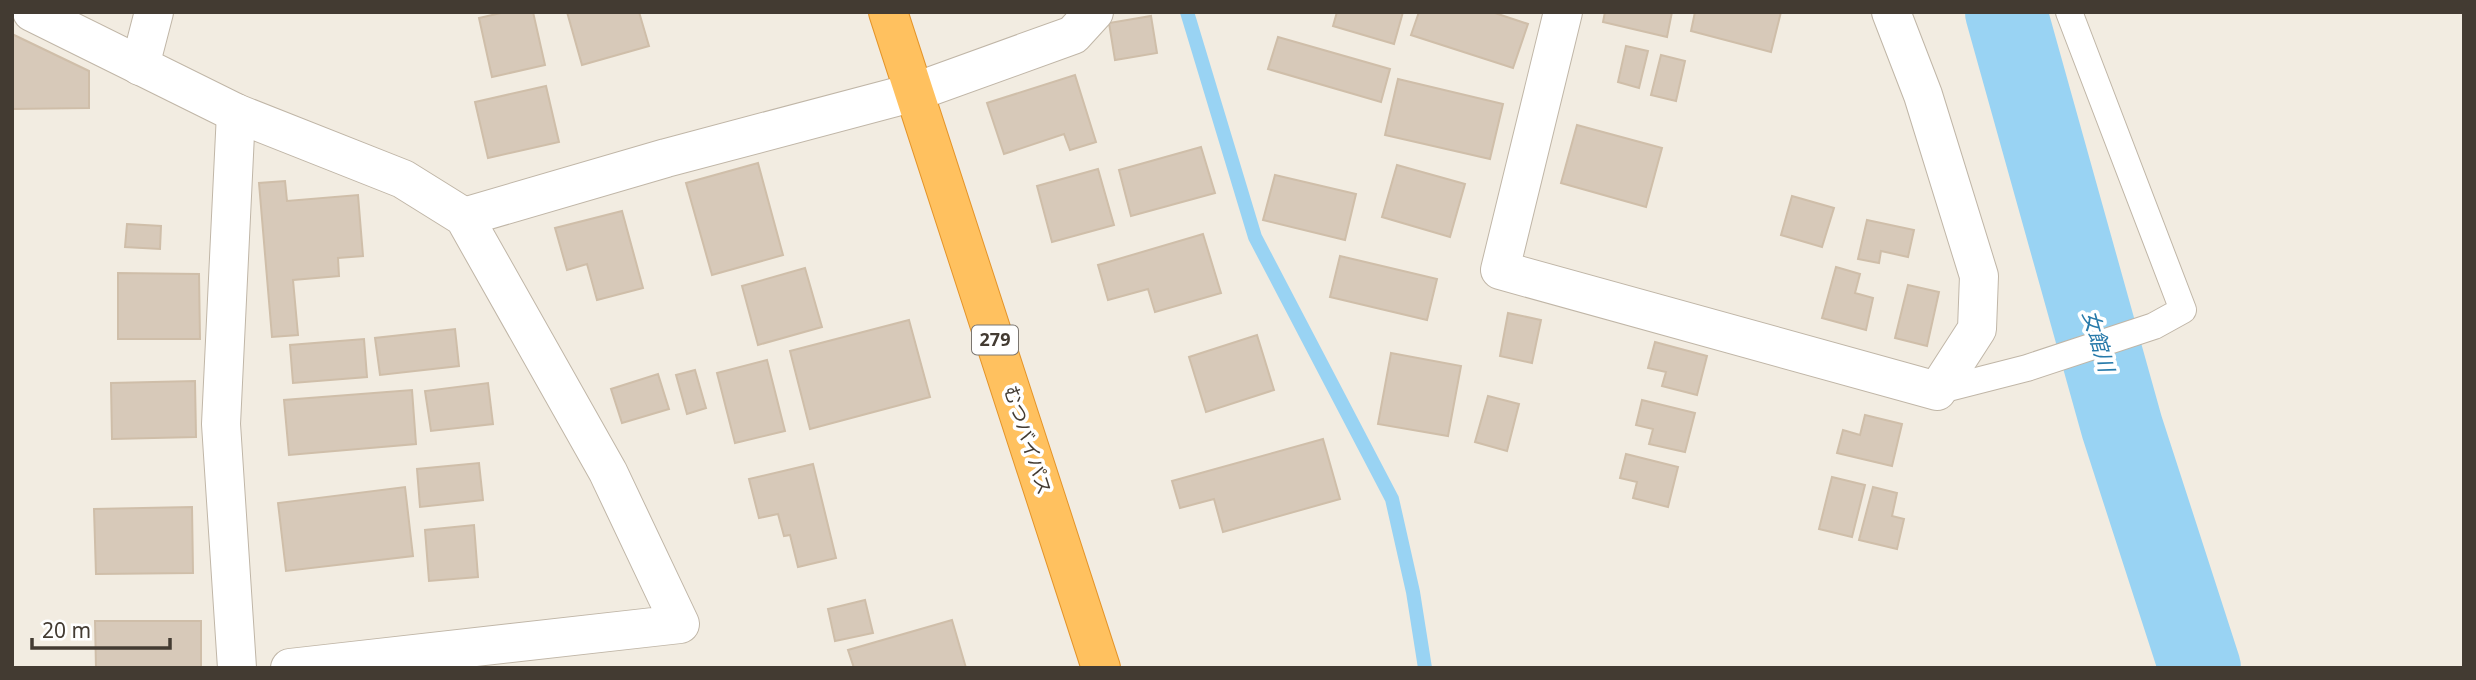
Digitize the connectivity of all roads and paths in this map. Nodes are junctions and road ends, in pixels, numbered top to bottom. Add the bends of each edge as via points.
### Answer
1 (32, 12) edge
2 (154, 12) edge
3 (888, 12) edge
4 (1094, 12) edge
5 (1563, 12) edge
6 (1891, 12) edge
7 (2069, 12) edge
8 (140, 66) junction
9 (915, 92) junction
10 (236, 113) junction
11 (464, 217) junction
12 (1937, 391) junction
13 (237, 668) edge
14 (290, 668) edge
15 (1101, 668) edge

1 - 8 street
2 - 8 street
3 - 9 highway, むつバイパス / 279
4 - 9 street via 1073,35
5 - 12 street via 1500,270
6 - 12 street via 1923,94 1979,276 1977,329
7 - 12 lane via 2183,310 2154,326 2027,368
8 - 10 street
9 - 11 street
9 - 15 highway, むつバイパス / 279
10 - 11 street via 403,178
10 - 13 street via 221,424
11 - 14 street via 608,471 680,624

